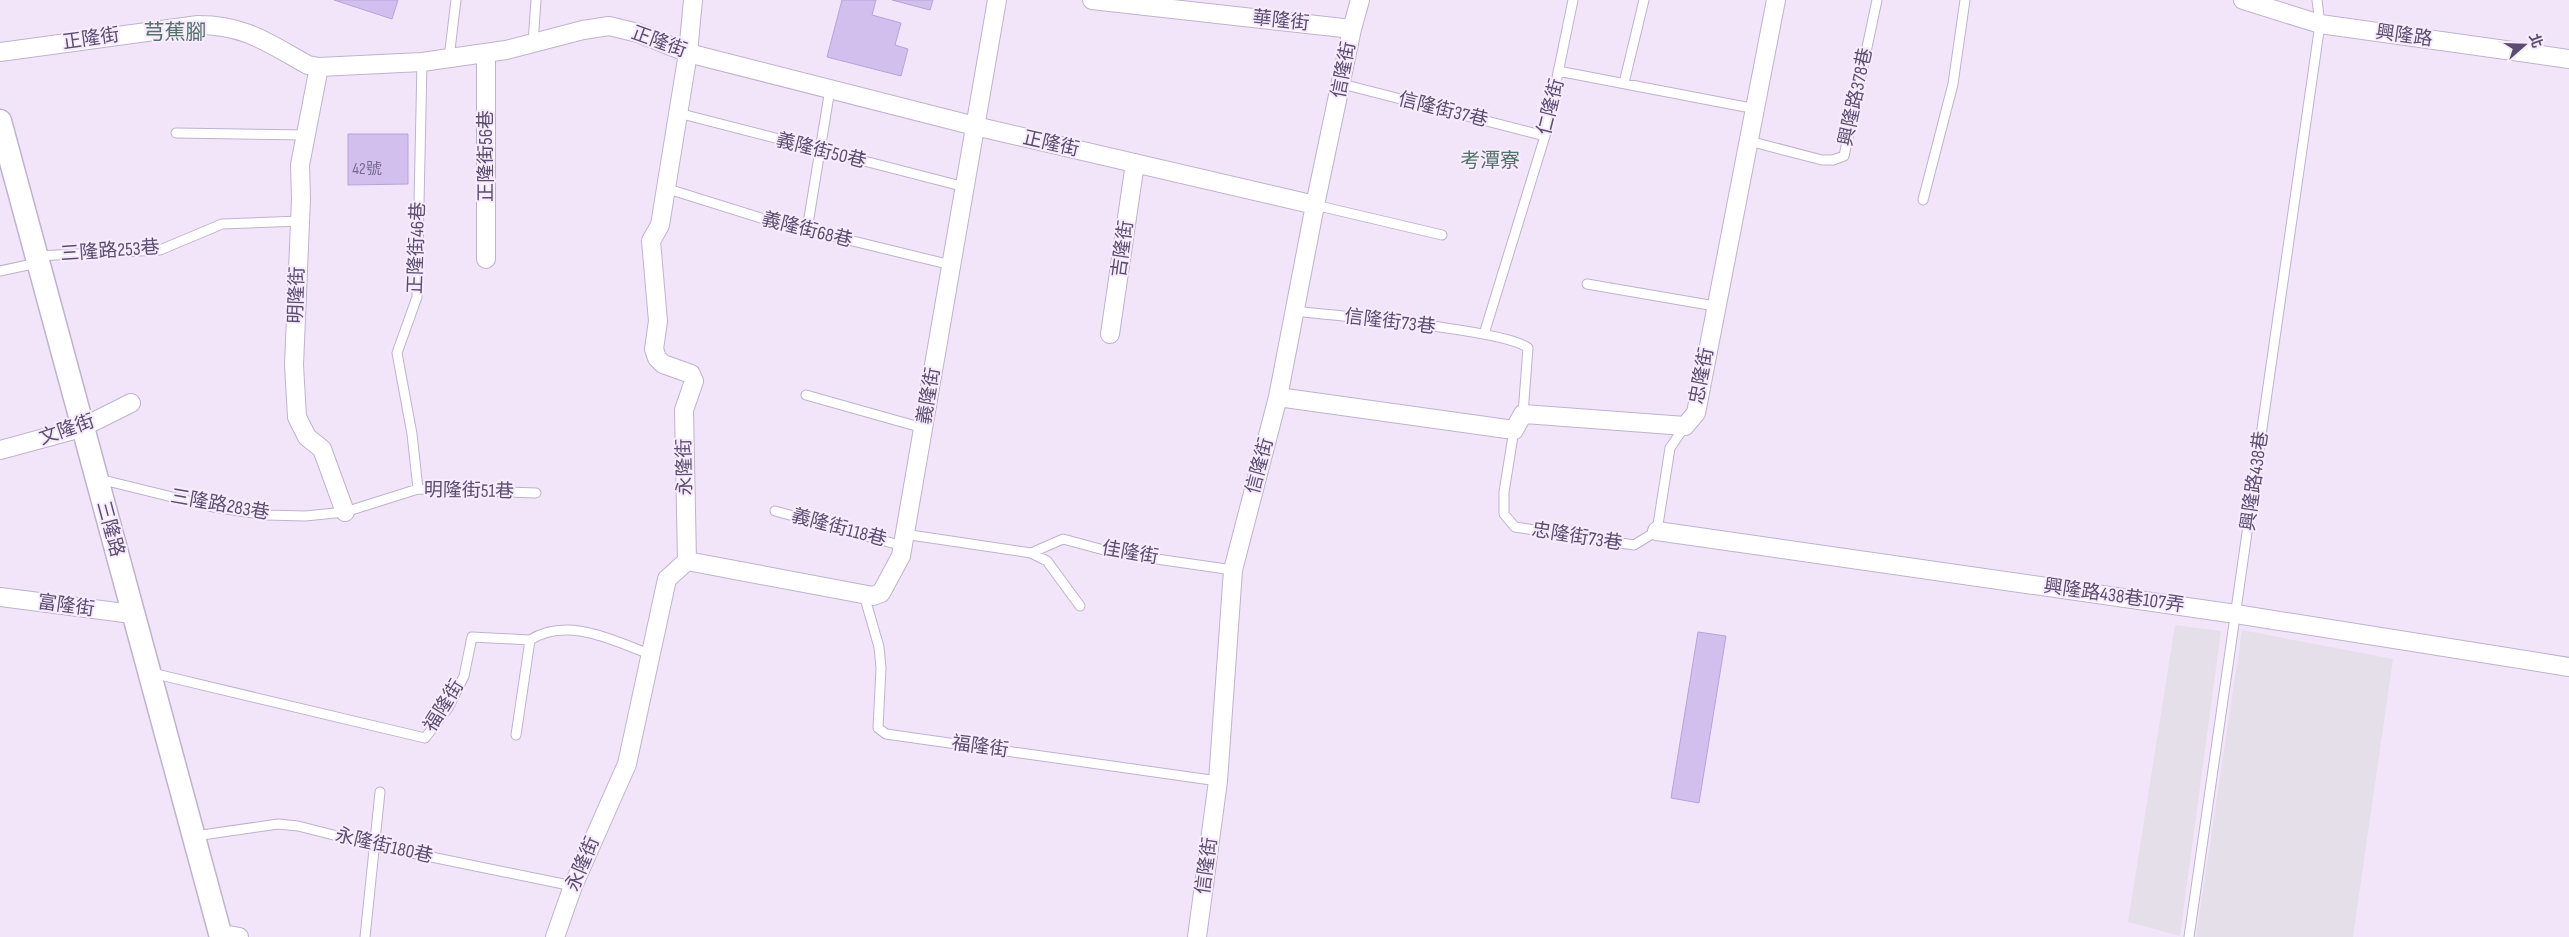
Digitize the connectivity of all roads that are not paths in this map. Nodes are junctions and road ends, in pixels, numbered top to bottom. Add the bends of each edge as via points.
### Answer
1 (456, 0) edge
2 (536, 0) edge
3 (693, 0) edge
4 (997, 0) edge
5 (1092, 0) edge
6 (1360, 0) edge
7 (1573, 0) edge
8 (1644, 0) edge
9 (1776, 0) edge
10 (1877, 0) edge
11 (1965, 0) edge
12 (2243, 0) edge
13 (2318, 0) edge
14 (1144, 3) edge
15 (2320, 24) junction
16 (1352, 29) junction
17 (533, 43) junction
18 (0, 52) edge
19 (486, 53) junction
20 (688, 53) junction
21 (449, 58) junction
22 (2569, 59) edge
23 (422, 62) junction
24 (318, 66) junction
25 (1558, 71) junction
26 (1624, 83) junction
27 (1342, 84) junction
28 (830, 89) junction
29 (1756, 109) junction
30 (678, 113) junction
31 (0, 122) edge
32 (975, 126) junction
33 (176, 133) dead end
34 (306, 135) junction
35 (1544, 136) junction
36 (1749, 141) junction
37 (820, 150) junction
38 (1135, 163) junction
39 (965, 187) junction
40 (665, 188) junction
41 (1923, 200) dead end
42 (1316, 205) junction
43 (300, 221) junction
44 (807, 230) junction
45 (1442, 235) dead end
46 (486, 259) dead end
47 (36, 260) junction
48 (951, 265) junction
49 (0, 271) edge
50 (1587, 284) dead end
51 (1715, 306) junction
52 (1295, 311) junction
53 (1110, 334) dead end
54 (1484, 334) junction
55 (806, 396) dead end
56 (1278, 397) junction
57 (131, 403) dead end
58 (1523, 414) junction
59 (1685, 426) junction
60 (81, 428) junction
61 (923, 428) junction
62 (1514, 430) junction
63 (0, 450) edge
64 (97, 479) junction
65 (418, 489) junction
66 (536, 493) dead end
67 (775, 511) dead end
68 (345, 512) junction
69 (1657, 530) junction
70 (904, 540) junction
71 (1031, 553) junction
72 (687, 561) junction
73 (1233, 570) junction
74 (864, 594) junction
75 (0, 597) edge
76 (1080, 606) dead end
77 (132, 614) junction
78 (2236, 614) junction
79 (530, 640) junction
80 (652, 654) junction
81 (2569, 667) edge
82 (149, 672) junction
83 (516, 735) dead end
84 (1218, 781) junction
85 (380, 792) dead end
86 (195, 836) junction
87 (373, 845) junction
88 (573, 886) junction
89 (227, 936) edge
90 (365, 937) edge
91 (555, 937) edge
92 (1197, 937) edge
93 (2189, 937) edge

1 - 21 lane
2 - 17 lane
3 - 20 street, 永隆街
4 - 32 street, 義隆街
5 - 14 street, 華隆街
6 - 16 street, 信隆街
7 - 25 lane
8 - 26 lane
9 - 29 street, 忠隆街
10 - 36 lane, 興隆路378巷 via 1844,156 1822,160
11 - 41 lane via 1953,84
12 - 15 street, 興隆路
13 - 15 lane, 興隆路438巷
14 - 16 street, 華隆街
15 - 22 street, 興隆路
15 - 78 lane, 興隆路438巷
16 - 27 street, 信隆街
17 - 19 street, 正隆街
17 - 20 street, 正隆街 via 609,26 638,33
18 - 24 street, 正隆街 via 198,25 223,25 245,31 308,65
19 - 21 street, 正隆街
19 - 46 street, 正隆街56巷
20 - 28 street, 正隆街
20 - 30 street, 永隆街
21 - 23 street, 正隆街
23 - 24 street, 正隆街
23 - 65 lane, 正隆街46巷 via 417,297 397,353
24 - 34 street, 明隆街
25 - 26 lane, 仁隆街
25 - 35 lane, 仁隆街
26 - 29 lane, 仁隆街
27 - 35 lane, 信隆街37巷
27 - 42 street, 信隆街
28 - 32 street, 正隆街
28 - 37 lane
29 - 36 street, 忠隆街
30 - 37 lane, 義隆街50巷
30 - 40 street, 永隆街
31 - 47 street, 三隆路
32 - 38 street, 正隆街
32 - 39 street, 義隆街
33 - 34 lane
34 - 43 street, 明隆街 via 300,165
35 - 54 lane, 仁隆街
36 - 51 street, 忠隆街
37 - 39 lane, 義隆街50巷
37 - 44 lane
38 - 42 street, 正隆街
38 - 53 street, 吉隆街
39 - 48 street, 義隆街
40 - 44 lane, 義隆街68巷
40 - 72 street, 永隆街 via 660,225 651,241 658,321 654,349 663,364 692,374 694,381 684,410
42 - 45 lane
42 - 52 street, 信隆街
43 - 47 lane, 三隆路253巷 via 222,224 160,250
43 - 68 street, 明隆街 via 294,365 297,416 307,437 322,449
44 - 48 lane, 義隆街68巷
47 - 49 lane, 三隆路253巷
47 - 60 street, 三隆路
48 - 61 street, 義隆街
50 - 51 lane
51 - 59 street, 忠隆街 via 1696,412
52 - 54 lane, 信隆街73巷
52 - 56 street, 信隆街
54 - 58 lane, 信隆街73巷 via 1522,343 1528,348
55 - 61 lane
56 - 62 street
56 - 73 street, 信隆街
57 - 60 street, 文隆街
58 - 59 street, 忠隆街
58 - 62 street
59 - 69 lane via 1670,448
60 - 63 street, 文隆街
60 - 64 street, 三隆路
61 - 70 street, 義隆街
62 - 69 lane, 忠隆街73巷 via 1504,492 1504,514 1515,527 1634,545
64 - 68 lane, 三隆路283巷 via 213,507 266,515
64 - 77 street, 三隆路
65 - 66 lane, 明隆街51巷
65 - 68 lane, 明隆街51巷
67 - 70 lane, 義隆街118巷
69 - 78 street, 興隆路438巷107弄
70 - 71 lane
70 - 74 street, 義隆街 via 901,556 881,593 873,596
71 - 73 lane, 佳隆街 via 1064,539 1115,553
71 - 76 lane via 1047,561
72 - 74 street
72 - 80 street, 永隆街 via 667,579
73 - 84 street, 信隆街
74 - 84 lane, 福隆街 via 882,668 878,728 886,734
75 - 77 street, 富隆街
77 - 82 street, 三隆路
78 - 81 street, 興隆路438巷107弄
78 - 93 lane, 興隆路438巷
79 - 80 lane, 福隆街 via 538,635 574,630 591,632
79 - 82 lane, 福隆街 via 472,637 464,676 448,708 425,738
79 - 83 lane
80 - 88 street, 永隆街 via 627,764
82 - 86 street, 三隆路
84 - 92 street, 信隆街
85 - 87 lane
86 - 87 lane, 永隆街180巷 via 278,824
86 - 89 street, 三隆路
87 - 88 lane, 永隆街180巷
87 - 90 lane
88 - 91 street, 永隆街

